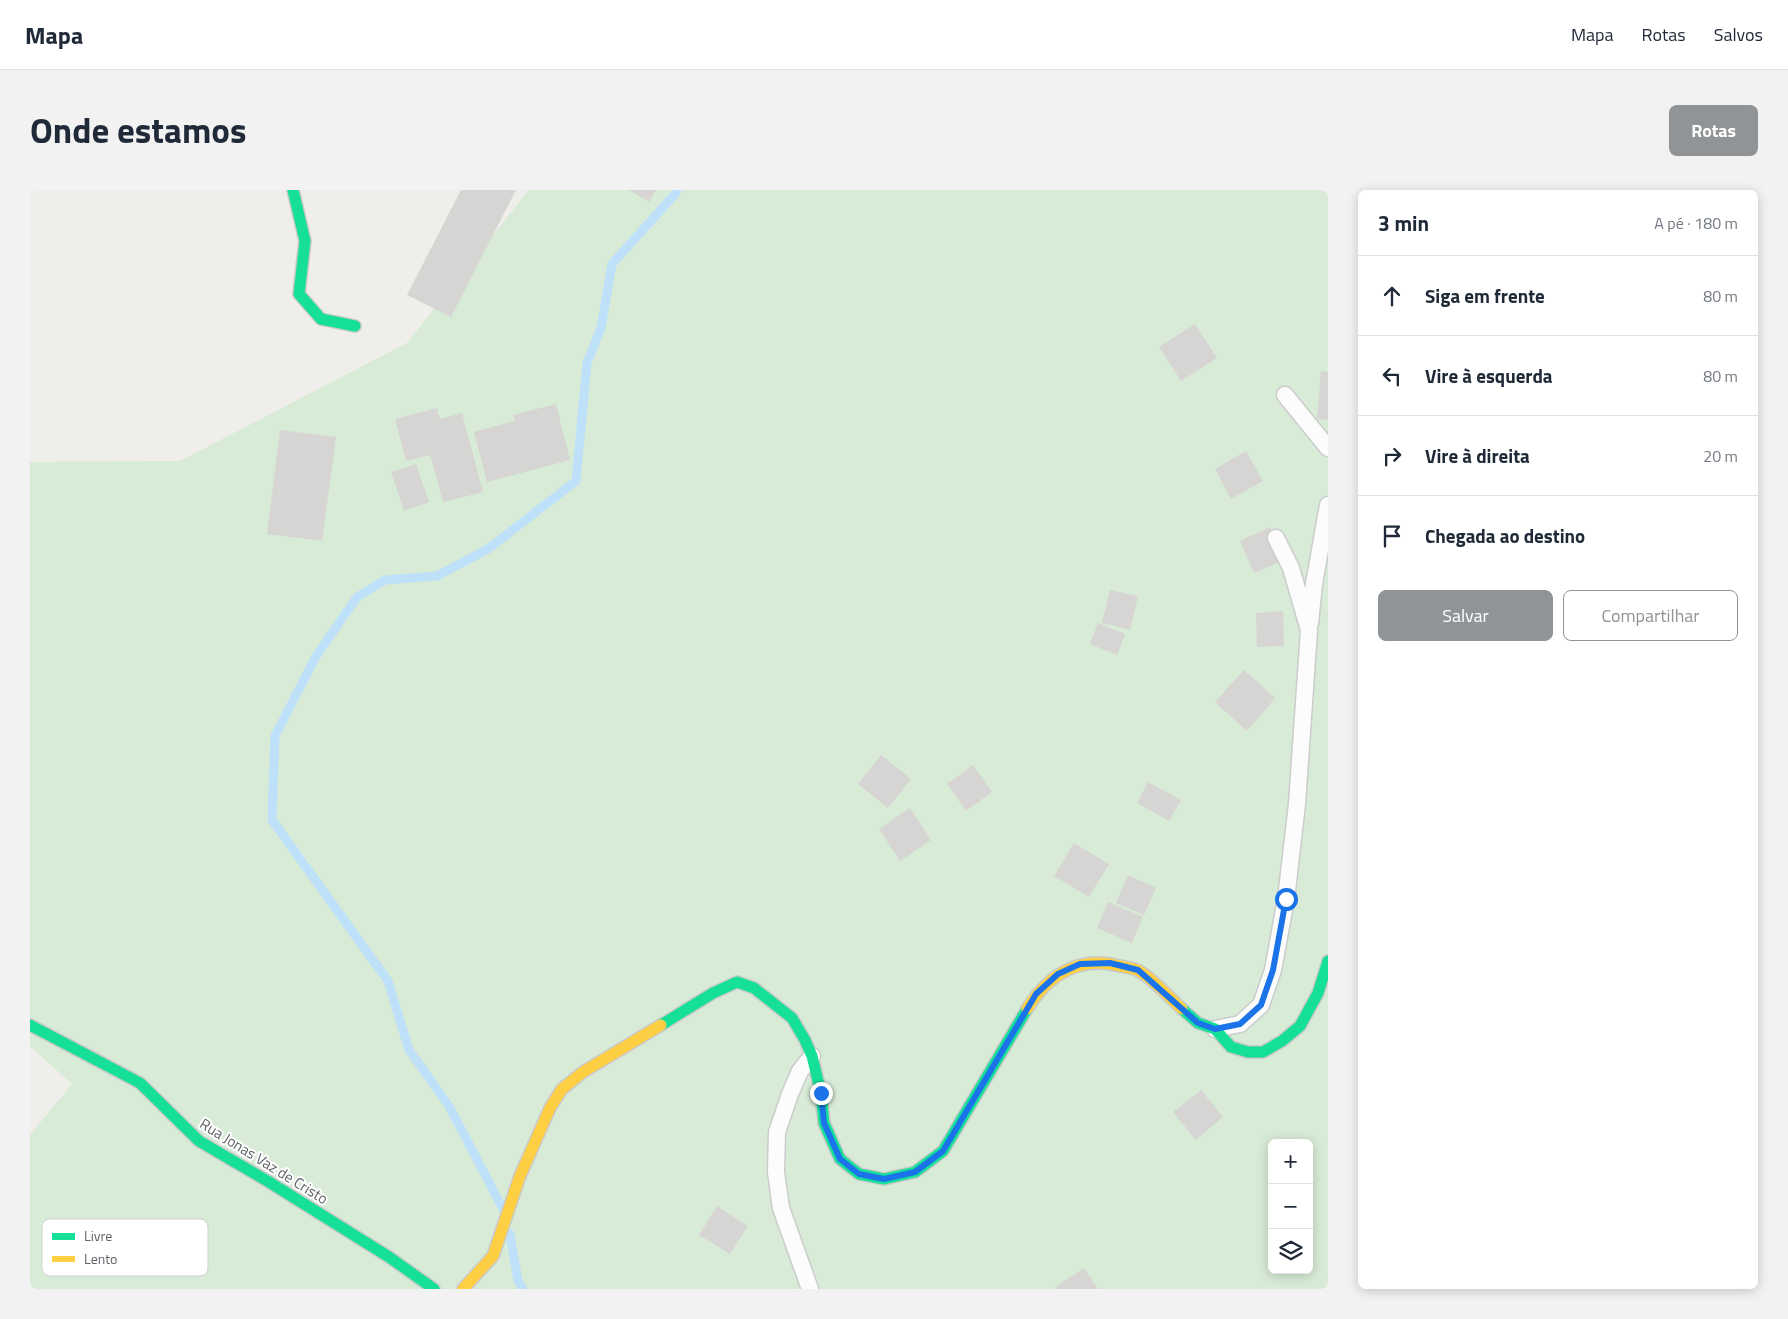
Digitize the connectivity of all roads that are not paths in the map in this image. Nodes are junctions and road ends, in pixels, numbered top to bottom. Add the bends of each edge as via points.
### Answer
1 (293, 190) edge
2 (355, 326) dead end
3 (1285, 395) dead end
4 (1328, 448) edge
5 (1328, 505) edge
6 (1276, 538) dead end
7 (1309, 630) junction
8 (1328, 961) edge
9 (30, 1025) edge
10 (1215, 1029) junction
11 (812, 1056) junction
12 (434, 1289) edge
13 (463, 1289) edge
14 (810, 1289) edge

1 - 2 street via 305,242 299,294 321,319
3 - 4 lane
5 - 7 lane
6 - 7 lane via 1291,568
7 - 10 lane via 1297,804 1286,899 1273,970 1261,1005 1240,1024
8 - 10 street via 1318,993 1300,1026 1282,1042 1263,1052 1248,1052 1231,1047
9 - 12 street, Rua Jonas Vaz de Cristo via 140,1083 199,1141 389,1257
10 - 11 street via 1198,1023 1138,970 1110,963 1080,964 1058,974 1036,994 943,1151 915,1172 884,1179 859,1174 840,1159 824,1123
11 - 13 street via 792,1018 754,988 737,982 713,993 583,1072 562,1089 550,1108 520,1176 493,1256
11 - 14 lane via 800,1072 777,1132 776,1172 782,1208

